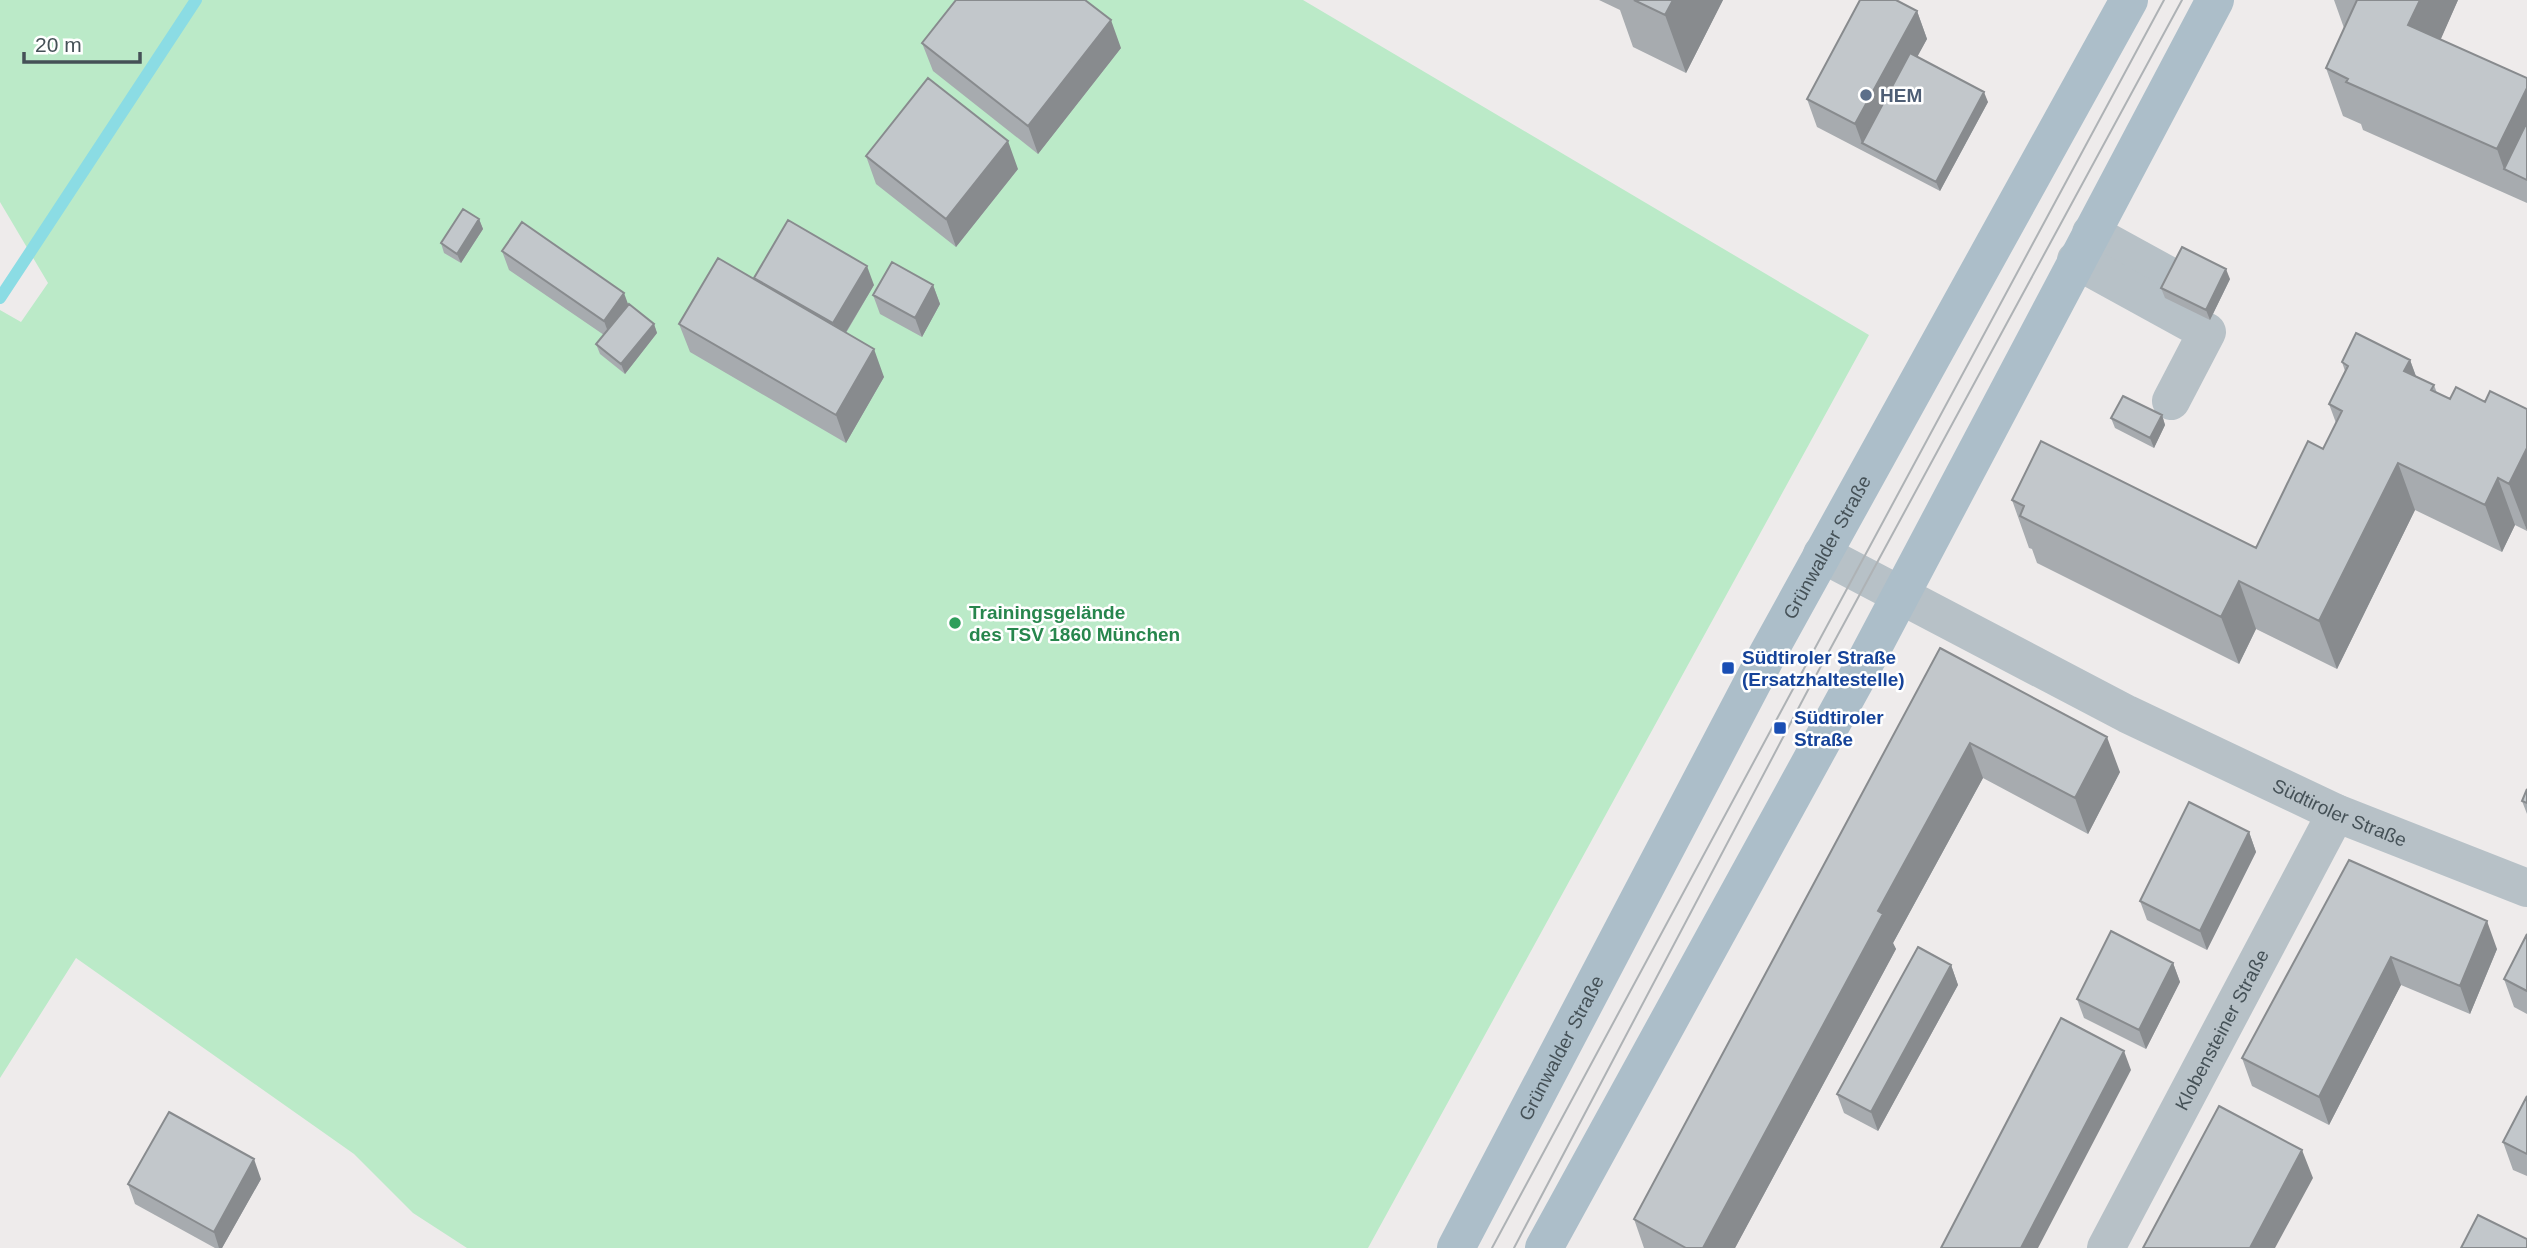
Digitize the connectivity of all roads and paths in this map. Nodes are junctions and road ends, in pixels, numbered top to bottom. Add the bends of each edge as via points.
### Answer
1 (2129, 0) edge
2 (2215, 0) edge
3 (2083, 246) junction
4 (2175, 279) edge
5 (2171, 401) dead end
6 (1822, 554) junction
7 (1900, 595) junction
8 (2336, 813) junction
9 (2527, 888) edge
10 (1456, 1248) edge
11 (1545, 1248) edge
12 (2106, 1248) edge

1 - 6 main road, Grünwalder Straße
2 - 3 main road
3 - 4 street
3 - 5 street via 2207,332
3 - 7 main road
6 - 7 street, Südtiroler Straße
6 - 10 main road, Grünwalder Straße
7 - 8 street, Südtiroler Straße via 2127,714
7 - 11 main road
8 - 9 street, Südtiroler Straße
8 - 12 street, Klobensteiner Straße

